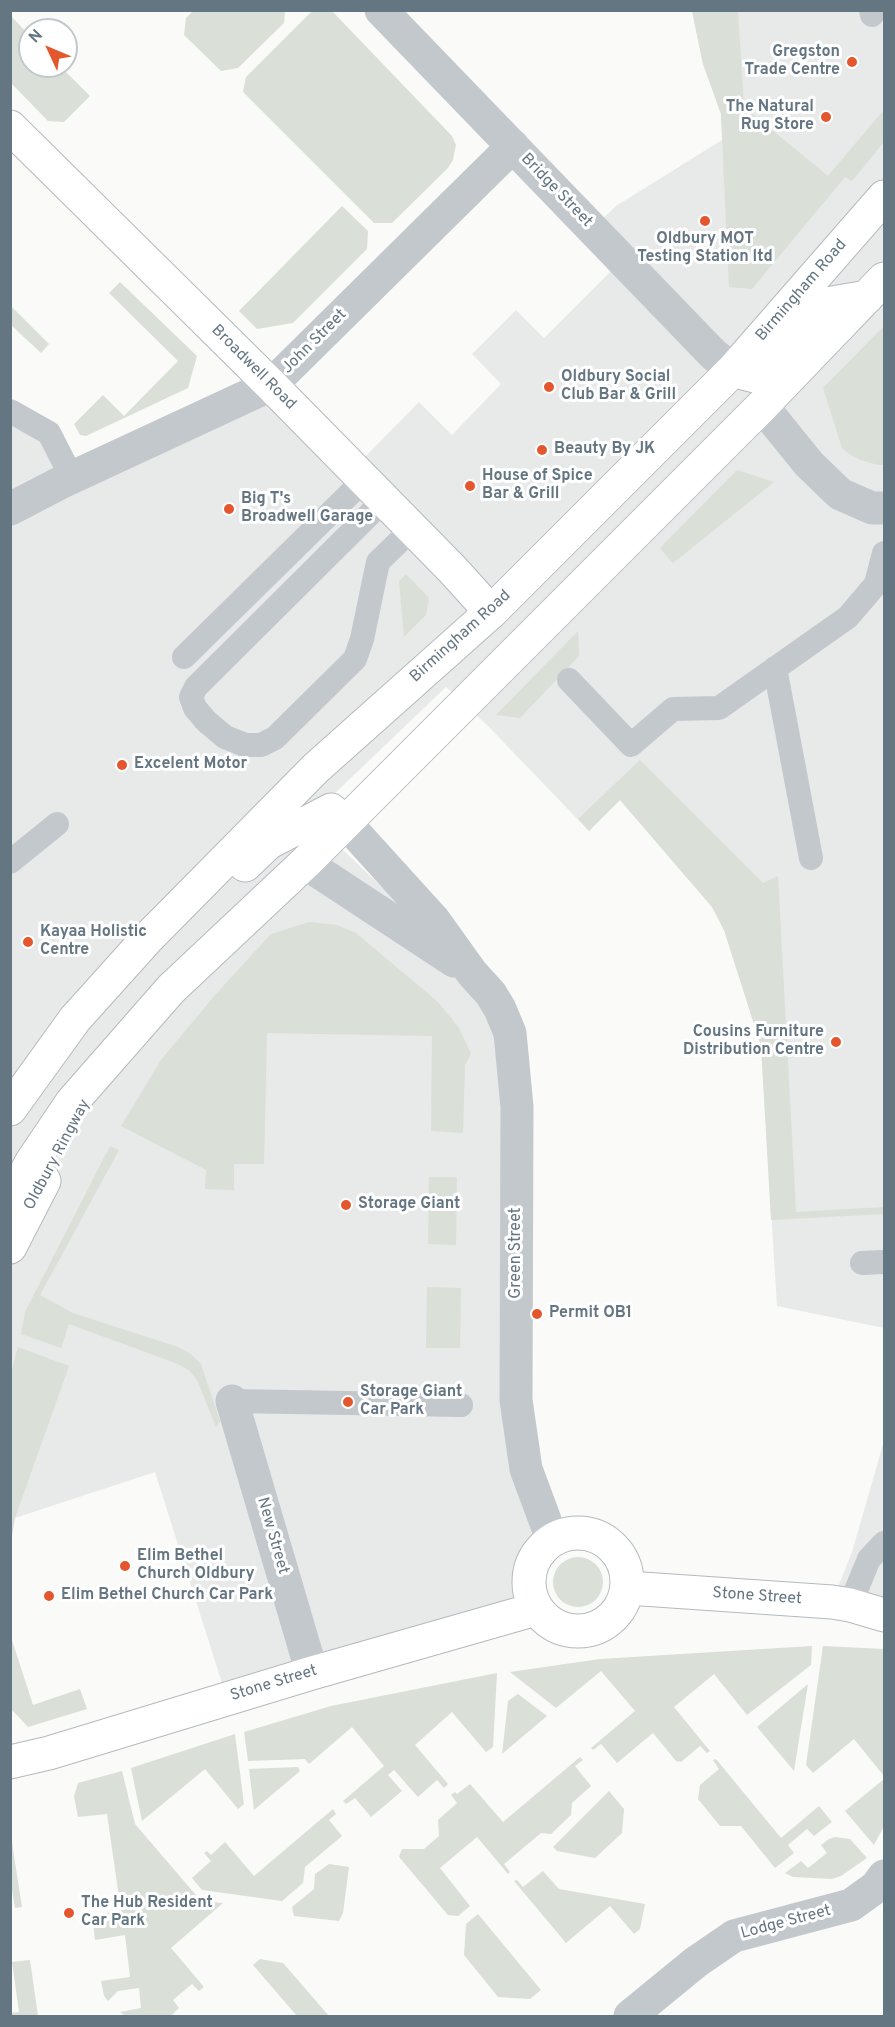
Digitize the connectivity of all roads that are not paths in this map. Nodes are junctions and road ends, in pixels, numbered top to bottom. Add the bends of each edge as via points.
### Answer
1 (381, 10) edge
2 (10, 128) edge
3 (513, 146) junction
4 (885, 197) edge
5 (876, 288) edge
6 (733, 370) junction
7 (271, 385) junction
8 (762, 406) junction
9 (10, 411) edge
10 (72, 477) junction
11 (374, 490) junction
12 (10, 508) edge
13 (885, 508) edge
14 (412, 529) junction
15 (632, 536) junction
16 (885, 553) edge
17 (491, 612) junction
18 (184, 657) dead end
19 (775, 668) junction
20 (569, 680) dead end
21 (461, 706) junction
22 (316, 768) junction
23 (345, 822) junction
24 (57, 824) dead end
25 (291, 831) junction
26 (811, 858) dead end
27 (10, 862) edge
28 (305, 863) junction
29 (472, 974) junction
30 (106, 1063) junction
31 (36, 1073) junction
32 (10, 1109) edge
33 (10, 1203) edge
34 (10, 1246) edge
35 (232, 1401) joint
36 (461, 1405) dead end
37 (552, 1539) junction
38 (885, 1543) edge
39 (628, 1588) junction
40 (850, 1605) junction
41 (536, 1609) junction
42 (885, 1615) edge
43 (312, 1672) junction
44 (11, 1761) edge
45 (885, 1876) edge
46 (630, 2016) edge

1 - 3 street, Bridge Street
2 - 7 main road, Broadwell Road
3 - 6 street, Bridge Street via 713,354
3 - 7 street, John Street
4 - 6 main road, Birmingham Road
5 - 6 main road via 827,304 755,376
5 - 8 main road
6 - 17 main road, Birmingham Road
7 - 10 street, John Street
7 - 11 main road, Broadwell Road
8 - 13 street via 809,464 840,494 872,508
8 - 15 main road
9 - 10 lane via 49,433
10 - 12 street, John Street
11 - 14 main road, Broadwell Road
11 - 14 lane via 196,687 191,697 206,721 225,737 245,745 261,745 275,738 355,659 378,562
11 - 18 lane
14 - 17 main road, Broadwell Road
15 - 17 main road via 595,539 521,614
15 - 21 main road
16 - 19 lane via 876,584 848,617
17 - 21 main road via 479,668
17 - 22 main road, Birmingham Road
19 - 20 lane via 719,708 673,709 631,745
19 - 26 lane
21 - 23 main road
22 - 25 main road via 291,816
22 - 31 main road, Birmingham Road via 147,939 75,1019
23 - 25 main road via 331,810
23 - 28 main road
23 - 29 street, Green Street via 434,920
24 - 27 lane
25 - 28 main road via 291,847
25 - 31 main road via 268,843 156,948
28 - 29 street, Green Street
28 - 30 main road via 171,989
29 - 37 street, Green Street via 496,1002 510,1034 517,1107 516,1400 526,1470
30 - 33 main road via 66,1111
30 - 34 main road, Oldbury Ringway
31 - 32 main road
35 - 36 lane
35 - 43 street, New Street
37 - 39 main road via 579,1532 605,1540 623,1561
37 - 41 main road via 534,1558 528,1584
38 - 40 lane via 869,1559
39 - 40 main road, Stone Street
39 - 41 main road via 619,1611 600,1626 577,1632 554,1626
40 - 42 main road, Stone Street
41 - 43 main road, Stone Street
43 - 44 main road, Stone Street via 50,1753
45 - 46 street, Lodge Street via 851,1905 734,1936

